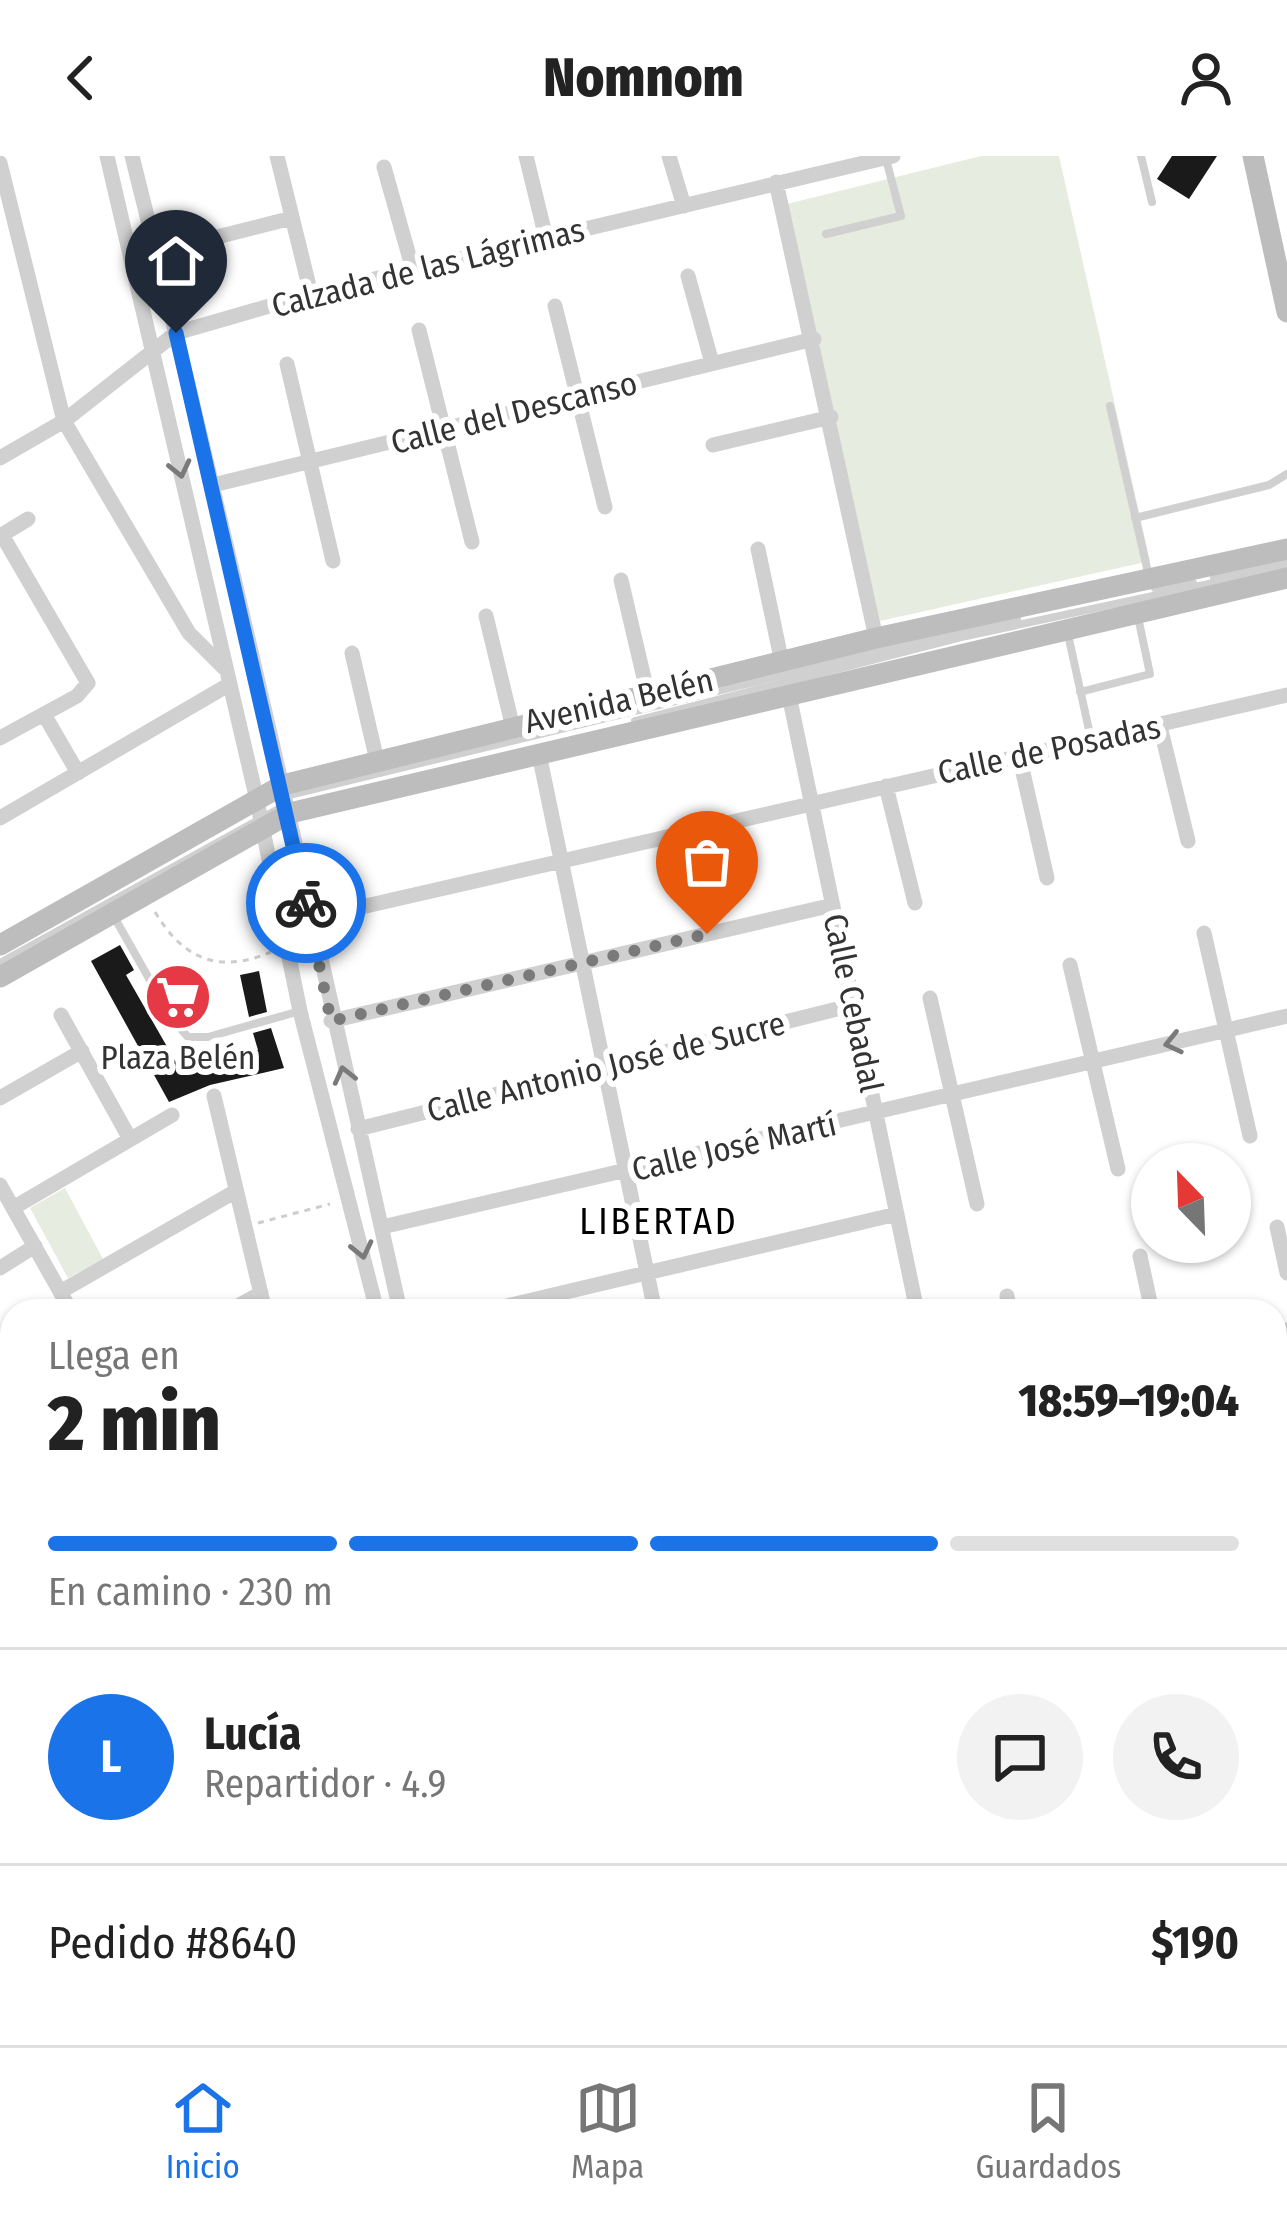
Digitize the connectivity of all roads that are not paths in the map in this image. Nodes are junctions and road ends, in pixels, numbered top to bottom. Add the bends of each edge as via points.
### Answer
1 (106, 156) edge
2 (132, 156) edge
3 (278, 156) edge
4 (526, 156) edge
5 (669, 156) edge
6 (811, 156) edge
7 (1141, 156) edge
8 (1253, 156) edge
9 (889, 157) edge
10 (0, 163) edge
11 (384, 166) dead end
12 (815, 175) junction
13 (776, 182) junction
14 (1152, 202) dead end
15 (684, 206) junction
16 (292, 218) junction
17 (826, 234) dead end
18 (213, 238) dead end
19 (546, 238) junction
20 (413, 270) junction
21 (688, 276) dead end
22 (311, 294) junction
23 (555, 306) dead end
24 (1287, 312) edge
25 (418, 330) dead end
26 (176, 333) junction
27 (814, 339) junction
28 (153, 356) junction
29 (712, 363) junction
30 (286, 364) dead end
31 (580, 400) junction
32 (1110, 406) dead end
33 (831, 417) junction
34 (64, 421) junction
35 (443, 430) junction
36 (712, 445) dead end
37 (0, 458) edge
38 (310, 462) junction
39 (1287, 474) edge
40 (213, 485) junction
41 (605, 507) dead end
42 (1135, 518) junction
43 (28, 519) dead end
44 (1, 535) edge
45 (472, 542) dead end
46 (758, 549) dead end
47 (1287, 549) edge
48 (333, 561) dead end
49 (1287, 564) edge
50 (1287, 578) edge
51 (1149, 579) junction
52 (621, 580) dead end
53 (1137, 613) junction
54 (486, 616) dead end
55 (1066, 629) junction
56 (876, 638) junction
57 (352, 653) dead end
58 (782, 663) junction
59 (228, 677) junction
60 (1080, 692) junction
61 (648, 695) junction
62 (789, 695) junction
63 (1287, 695) edge
64 (45, 716) junction
65 (1160, 726) junction
66 (513, 728) junction
67 (0, 738) edge
68 (1091, 740) junction
69 (538, 754) junction
70 (1019, 755) junction
71 (377, 761) junction
72 (78, 773) junction
73 (886, 786) junction
74 (287, 800) junction
75 (812, 804) junction
76 (259, 811) junction
77 (0, 818) edge
78 (1188, 842) dead end
79 (560, 860) junction
80 (1047, 878) dead end
81 (915, 903) dead end
82 (832, 904) junction
83 (112, 914) junction
84 (309, 919) junction
85 (1204, 933) dead end
86 (0, 948) edge
87 (0, 963) edge
88 (582, 964) junction
89 (1070, 965) dead end
90 (0, 977) edge
91 (930, 998) dead end
92 (853, 1005) junction
93 (300, 1011) junction
94 (61, 1015) dead end
95 (1287, 1016) edge
96 (331, 1021) junction
97 (1227, 1030) junction
98 (82, 1051) junction
99 (1091, 1063) junction
100 (604, 1068) junction
101 (214, 1096) dead end
102 (952, 1096) junction
103 (0, 1098) edge
104 (876, 1114) junction
105 (172, 1115) dead end
106 (358, 1129) junction
107 (1250, 1136) dead end
108 (130, 1139) junction
109 (1118, 1169) dead end
110 (626, 1172) junction
111 (0, 1185) edge
112 (236, 1191) junction
113 (977, 1204) dead end
114 (13, 1208) junction
115 (897, 1214) junction
116 (382, 1227) junction
117 (1277, 1227) dead end
118 (34, 1246) junction
119 (1142, 1263) edge
120 (0, 1268) edge
121 (1287, 1273) edge
122 (647, 1275) junction
123 (60, 1292) junction
124 (261, 1293) junction
125 (64, 1299) edge
126 (250, 1299) edge
127 (262, 1299) edge
128 (374, 1299) edge
129 (397, 1299) edge
130 (539, 1299) edge
131 (652, 1299) edge
132 (915, 1299) edge
133 (1149, 1299) edge

1 - 28 street
2 - 26 street
3 - 16 street
4 - 19 street
5 - 15 street
6 - 12 street
7 - 14 lane
8 - 24 main road
9 - 12 street, Calzada de las Lágrimas
9 - 17 lane via 901,216
10 - 34 street
11 - 20 street
12 - 13 street, Calzada de las Lágrimas
13 - 15 street, Calzada de las Lágrimas
13 - 27 street
15 - 19 street, Calzada de las Lágrimas
16 - 18 street
16 - 22 street
19 - 20 street, Calzada de las Lágrimas
20 - 22 street, Calzada de las Lágrimas
21 - 29 street
22 - 26 street, Calzada de las Lágrimas
23 - 31 street
25 - 35 street
26 - 28 street, Calzada de las Lágrimas
26 - 40 street
27 - 29 street, Calle del Descanso
27 - 33 street
28 - 34 street, Calzada de las Lágrimas
28 -> 59 street
29 - 31 street, Calle del Descanso
30 - 38 street
31 - 35 street, Calle del Descanso
31 - 41 street
32 - 42 lane
33 - 36 street
33 - 56 street
34 - 37 street, Calzada de las Lágrimas
34 - 59 street via 189,633
35 - 38 street, Calle del Descanso
35 - 45 street
38 - 40 street, Calle del Descanso
38 - 48 street
39 - 42 lane
40 - 74 street
42 - 51 lane
43 - 44 street
44 - 64 street via 88,683
46 - 58 street
47 - 51 main road, Avenida Belén
49 - 74 lane
50 - 53 main road, Avenida Belén
51 - 56 main road, Avenida Belén
52 - 61 street
53 - 55 main road, Avenida Belén
53 - 60 lane via 1150,674
54 - 66 street
55 - 60 lane
55 - 62 main road, Avenida Belén
56 - 58 main road, Avenida Belén
57 - 71 street
58 - 61 main road, Avenida Belén
59 - 72 street
59 - 76 street
60 - 68 lane
61 - 66 main road, Avenida Belén
62 - 69 main road, Avenida Belén
62 - 75 street, Calle Cebadal
63 - 65 street, Calle de Posadas
64 - 67 street
64 - 72 street
65 - 68 street, Calle de Posadas
65 - 78 street
66 - 71 main road, Avenida Belén
68 - 70 street, Calle de Posadas
69 - 74 main road, Avenida Belén
69 - 79 street
70 - 73 street, Calle de Posadas
70 - 80 street
71 - 74 main road, Avenida Belén
72 - 77 street
73 - 75 street, Calle de Posadas
73 - 81 street
74 - 76 main road, Avenida Belén
74 - 84 street
75 - 79 street, Calle de Posadas
75 - 82 street, Calle Cebadal
76 - 83 main road, Avenida Belén
76 - 86 main road, Avenida Belén
76 - 87 lane
76 - 93 street
79 - 84 street, Calle de Posadas
79 - 88 street
82 - 88 street
82 - 92 street, Calle Cebadal
83 - 90 main road, Avenida Belén
83 - 93 lane via 188,1037
84 - 96 street
85 - 97 street
88 - 96 street
88 - 100 street
89 - 99 street
91 - 102 street
92 - 100 street, Calle Antonio José de Sucre
92 - 104 street, Calle Cebadal
93 -> 128 street
94 - 98 street
95 - 97 street, Calle José Martí
106 -> 96 street
97 -> 99 street, Calle José Martí
97 - 107 street
98 - 103 street
98 - 108 street
99 - 102 street, Calle José Martí
99 - 109 street
100 - 106 street, Calle Antonio José de Sucre
100 - 110 street
101 - 112 street
102 - 104 street, Calle José Martí
102 - 113 street
104 - 110 street, Calle José Martí
104 - 115 street, Calle Cebadal
105 - 108 street
106 - 116 street
108 - 114 street
110 - 116 street, Calle José Martí
110 - 122 street
111 - 114 street
112 - 123 street
112 - 124 street
114 - 118 street
115 - 122 street
115 - 132 street, Calle Cebadal
116 - 129 street
117 - 121 street
118 - 120 street
118 - 123 street
119 - 133 street
122 - 130 street
122 - 131 street
123 - 125 street
124 - 126 street
124 - 127 street

